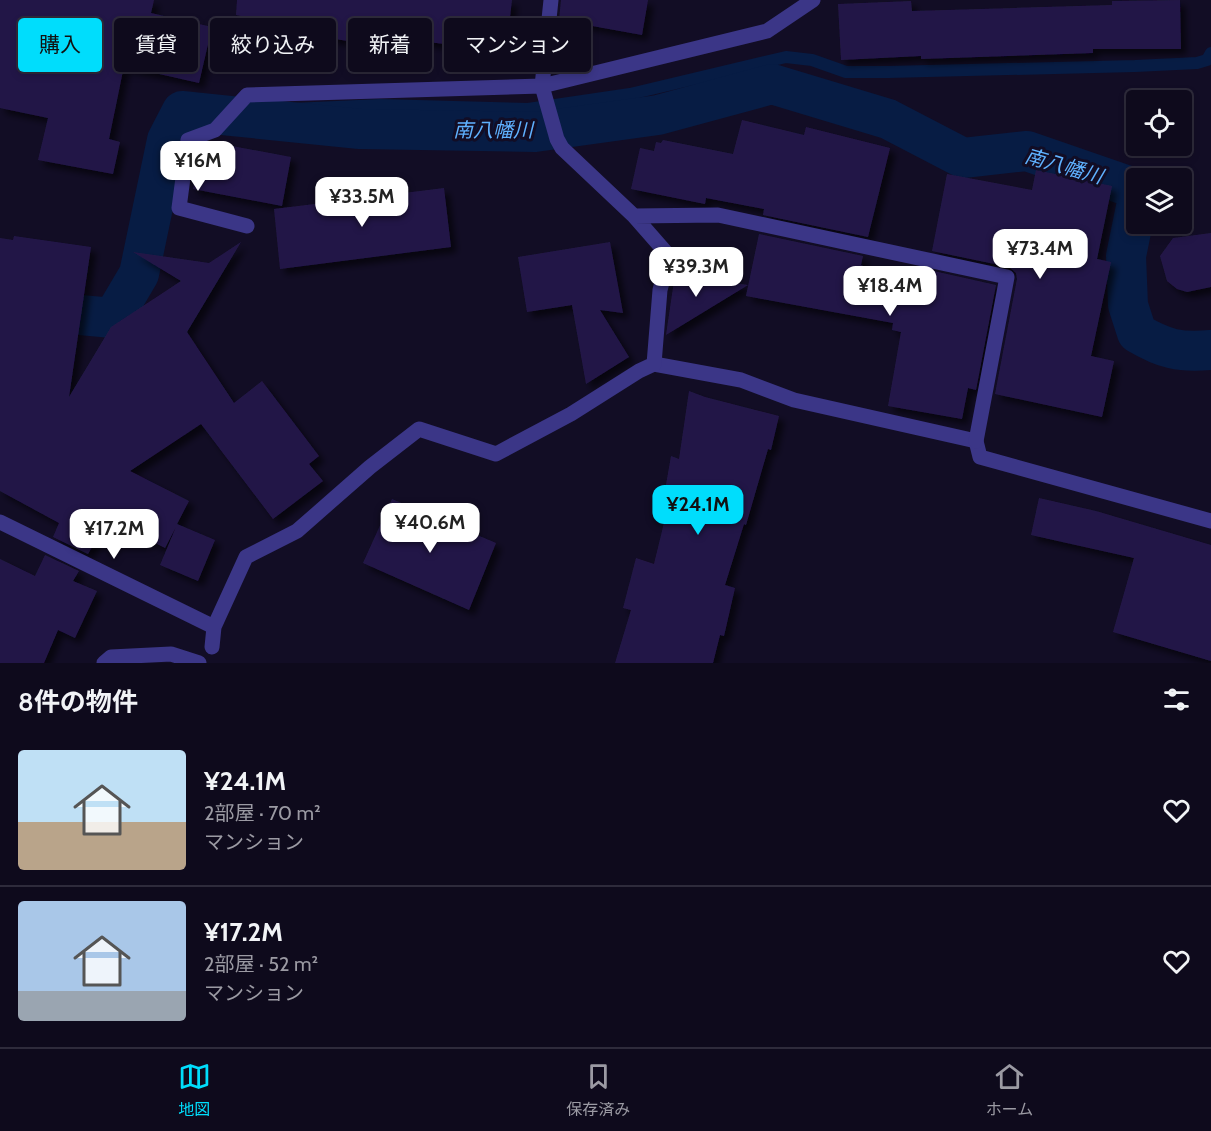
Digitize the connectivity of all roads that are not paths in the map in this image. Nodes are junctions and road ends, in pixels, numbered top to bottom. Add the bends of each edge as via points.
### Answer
1 (551, 0) edge
2 (813, 0) edge
3 (543, 91) junction
4 (634, 216) junction
5 (247, 226) dead end
6 (654, 364) junction
7 (976, 441) junction
8 (1211, 521) edge
9 (0, 522) edge
10 (214, 627) junction
11 (104, 663) edge
12 (199, 663) edge
13 (207, 663) edge

1 - 3 street
2 - 3 street via 768,31
3 - 4 street via 562,148
3 - 5 street via 247,95 215,130 188,140 179,208
4 - 6 street via 669,256 660,290
4 - 7 street via 718,215 1007,277
6 - 7 street via 741,380 794,400
6 - 10 street via 496,454 419,429 370,466 297,531 246,557
7 - 8 street via 980,457
9 - 10 street
10 - 13 street
11 - 12 street via 111,657 171,654

